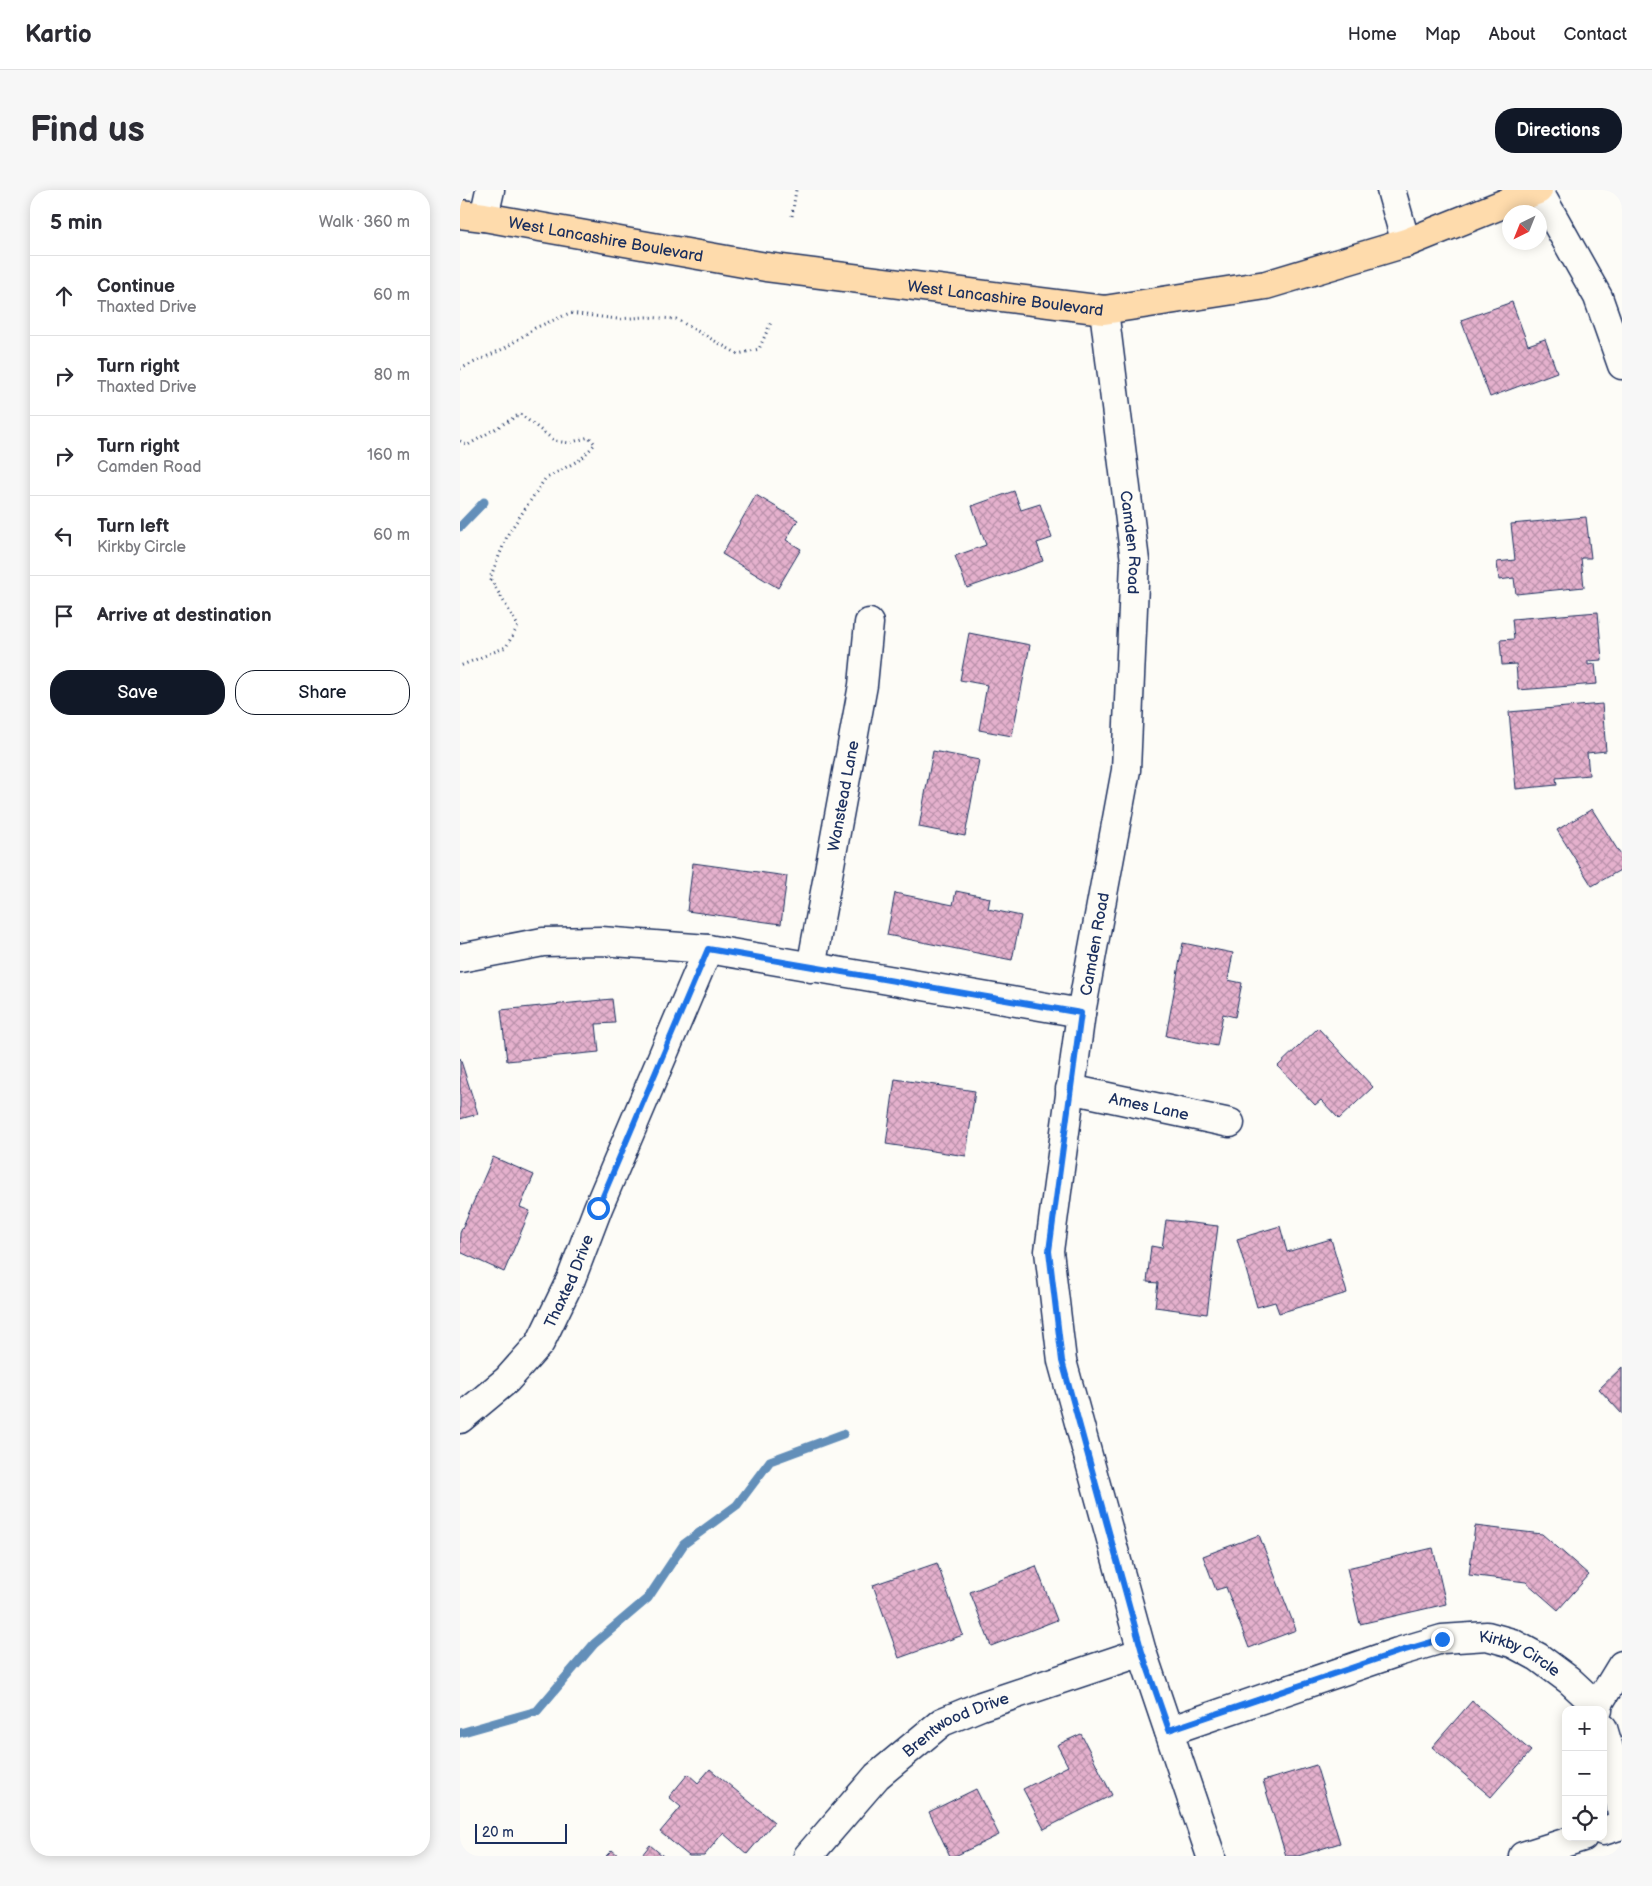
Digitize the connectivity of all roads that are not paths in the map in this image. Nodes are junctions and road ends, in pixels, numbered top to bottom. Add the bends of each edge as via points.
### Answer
1 (490, 190) edge
2 (1391, 190) edge
3 (1538, 190) edge
4 (472, 215) edge
5 (1406, 243) junction
6 (1104, 310) junction
7 (1622, 366) edge
8 (869, 623) dead end
9 (708, 949) junction
10 (460, 958) edge
11 (811, 968) junction
12 (1081, 1013) junction
13 (1070, 1089) junction
14 (1230, 1123) dead end
15 (460, 1419) edge
16 (1142, 1652) junction
17 (1622, 1665) edge
18 (1593, 1706) edge
19 (1604, 1706) edge
20 (1169, 1730) junction
21 (1607, 1740) edge
22 (1622, 1814) edge
23 (1622, 1825) edge
24 (1607, 1830) edge
25 (1570, 1841) edge
26 (808, 1856) edge
27 (1211, 1856) edge
28 (1523, 1856) edge

1 - 4 street
2 - 5 street
3 - 5 main road, West Lancashire Boulevard
3 - 7 street via 1598,297
4 - 6 main road, West Lancashire Boulevard via 766,267
5 - 6 main road, West Lancashire Boulevard via 1266,285
6 - 12 street, Camden Road via 1135,561 1126,770
8 - 11 street, Wanstead Lane via 863,685
9 - 10 street via 601,941 544,942
9 - 11 street
9 - 15 street, Thaxted Drive via 571,1279 540,1343 506,1380
11 - 12 street
12 - 13 street, Camden Road
13 - 14 street, Ames Lane
13 - 16 street, Camden Road via 1049,1251 1062,1361
16 - 20 street, Camden Road
16 - 26 street, Brentwood Drive via 942,1722 877,1776
17 - 19 street
18 - 20 street, Kirkby Circle via 1569,1680 1538,1657 1512,1643 1486,1636 1442,1639 1398,1652
20 - 27 street, Camden Road
21 - 22 street
23 - 24 street
25 - 28 street

